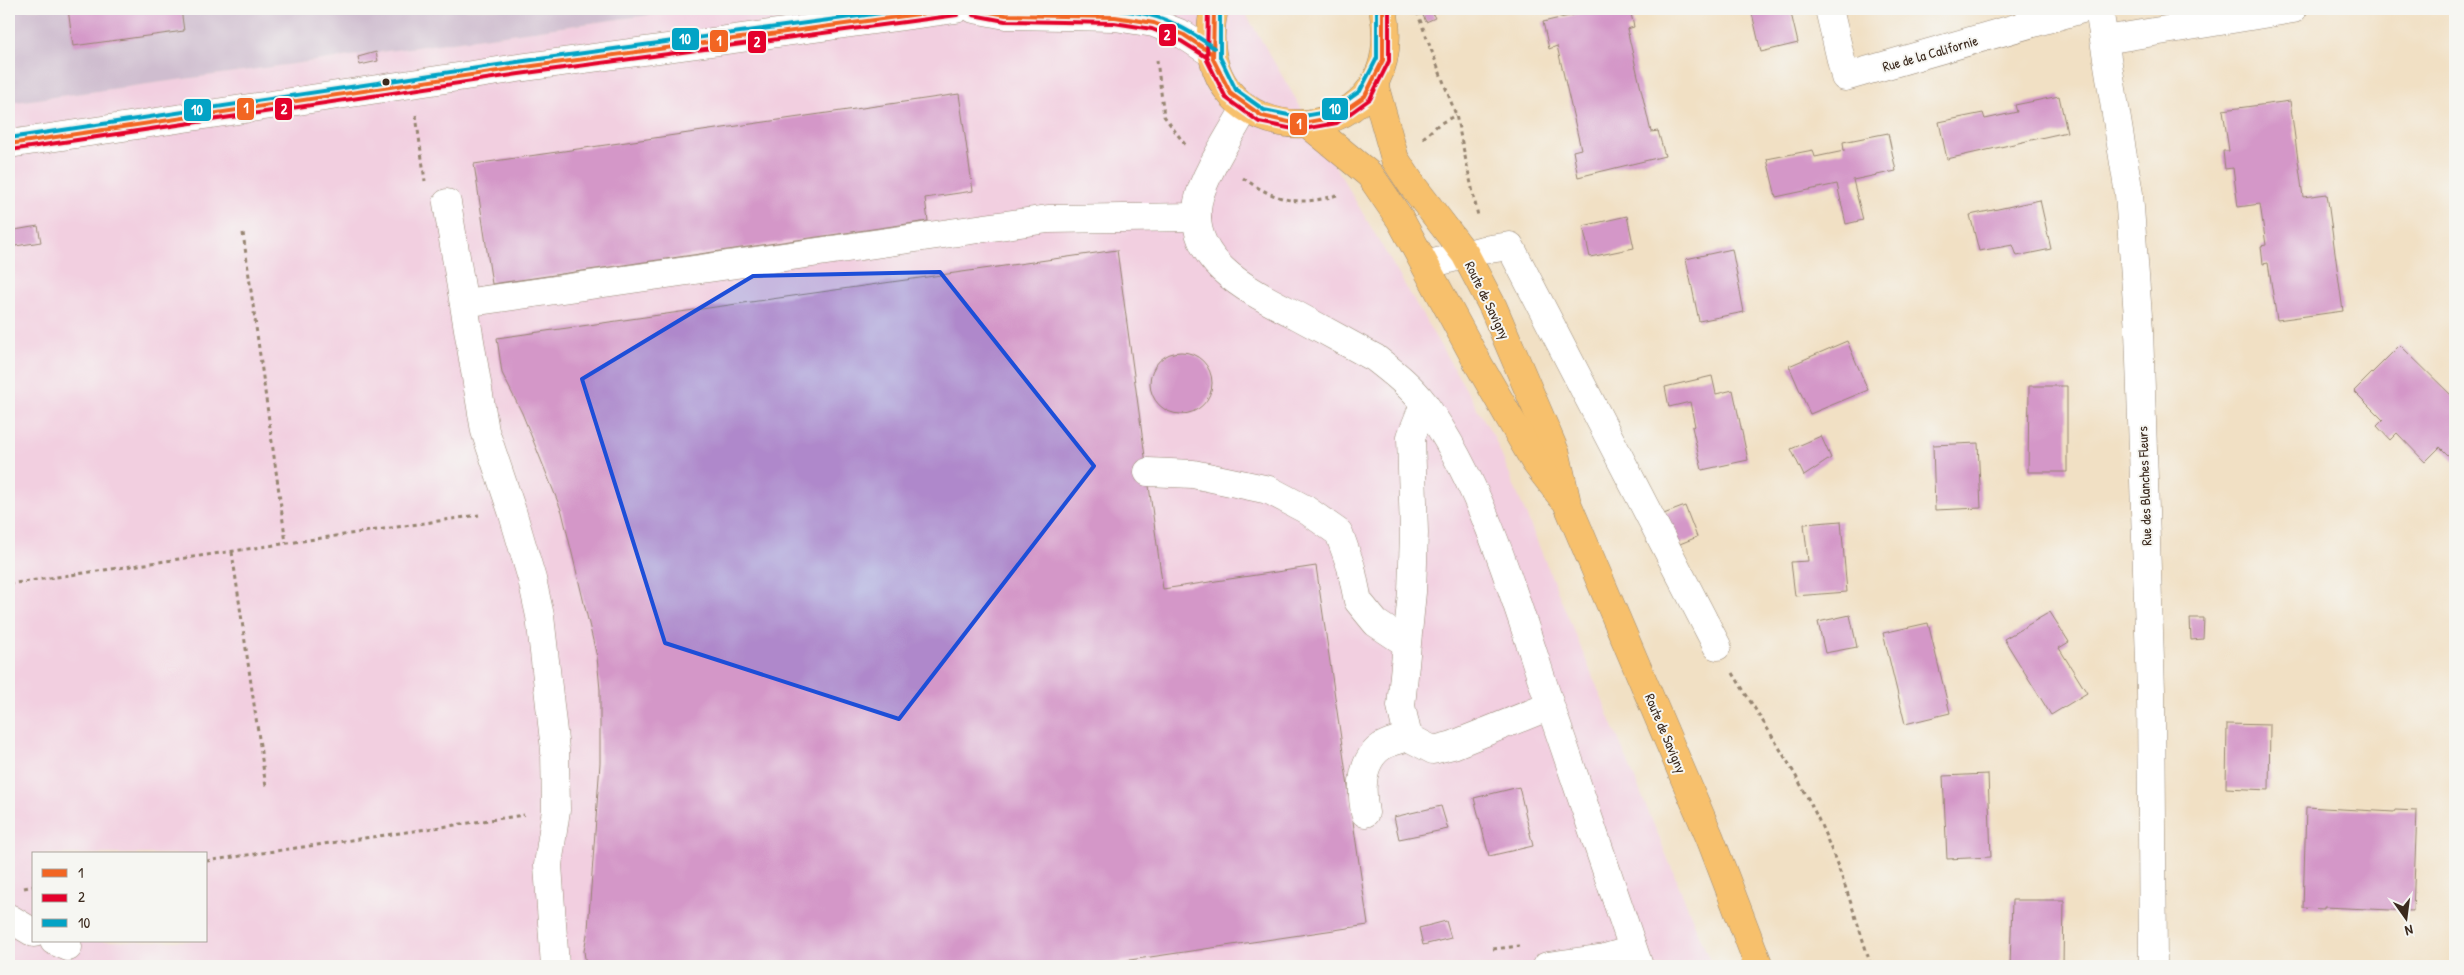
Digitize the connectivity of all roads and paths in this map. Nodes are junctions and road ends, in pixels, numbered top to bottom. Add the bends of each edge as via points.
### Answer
1 (956, 9) edge
2 (974, 9) edge
3 (1214, 9) edge
4 (1383, 9) edge
5 (1416, 9) edge
6 (1829, 9) edge
7 (2082, 9) edge
8 (2099, 9) edge
9 (2293, 9) edge
10 (2105, 40) junction
11 (1211, 53) junction
12 (426, 82) junction
13 (1374, 84) junction
14 (1246, 107) junction
15 (1308, 124) junction
16 (9, 144) edge
17 (437, 196) joint
18 (1197, 217) junction
19 (243, 232) dead end
20 (1474, 252) junction
21 (1426, 265) junction
22 (464, 303) junction
23 (1424, 404) junction
24 (1148, 472) dead end
25 (1567, 503) junction
26 (512, 510) junction
27 (286, 543) junction
28 (232, 552) junction
29 (9, 584) edge
30 (1406, 643) junction
31 (1717, 646) joint
32 (1550, 706) junction
33 (1408, 736) junction
34 (266, 787) dead end
35 (556, 810) junction
36 (1365, 813) dead end
37 (208, 861) edge
38 (9, 918) edge
39 (32, 932) edge
40 (1636, 958) edge
41 (556, 966) edge
42 (1547, 966) edge
43 (1759, 966) edge
44 (1871, 966) edge
45 (2153, 966) edge

1 - 12 street
2 - 11 street via 1006,14 1115,17 1154,23 1184,35
3 - 11 main road via 1210,29
4 - 13 main road via 1388,32 1385,59
5 - 20 path via 1456,116 1474,191
6 - 7 street, Rue de la Californie via 1845,77
8 - 10 street, Rue des Blanches Fleurs
9 - 10 street
10 - 45 street, Rue des Blanches Fleurs via 2129,194 2139,330 2151,690
11 - 14 main road via 1218,74
12 - 16 street
12 - 17 path via 429,104 414,107
13 - 15 main road via 1346,111 1328,120
13 - 20 main road, Route de Savigny via 1395,158 1412,185
14 - 15 main road via 1265,118 1286,124
14 - 18 street via 1204,184
15 - 21 main road, Route de Savigny via 1370,175
17 - 22 street
18 - 22 street via 1048,219
18 - 23 street via 1206,248 1230,277 1375,358 1396,374
19 - 27 path
20 - 21 street
20 - 25 main road, Route de Savigny via 1493,308 1556,454
20 - 31 street via 1510,246
21 - 25 main road, Route de Savigny via 1535,462
22 - 26 street via 485,431
23 - 30 street via 1411,437 1414,533
23 - 32 street via 1464,472 1486,522
24 - 30 street via 1193,474 1269,490 1305,509 1339,533 1358,601 1376,623
25 - 43 main road, Route de Savigny via 1710,838
26 - 27 path
26 - 35 street via 540,616 555,750
27 - 28 path
28 - 29 path
28 - 34 path
30 - 33 street via 1401,706
31 - 44 path via 1824,832 1840,870
32 - 33 street via 1433,750
32 - 40 street
33 - 36 street via 1381,747 1366,765 1363,779
35 - 37 path
35 - 41 street via 548,865
38 - 39 street
40 - 42 street via 1606,958

